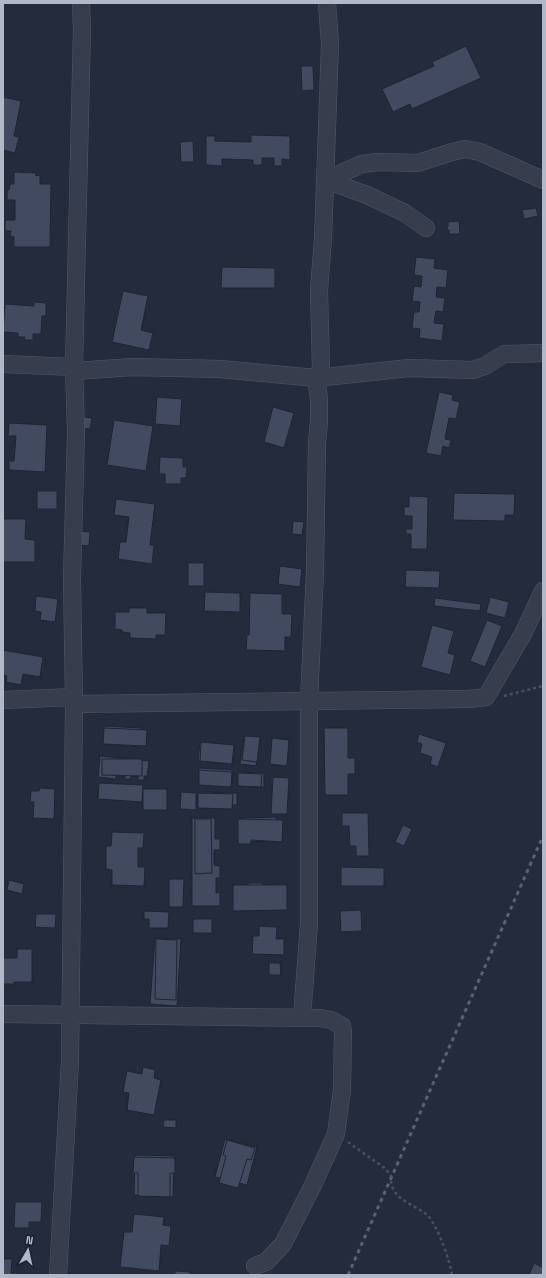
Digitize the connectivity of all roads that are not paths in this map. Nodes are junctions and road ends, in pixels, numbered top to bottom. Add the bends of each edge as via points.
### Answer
1 (81, 3) edge
2 (327, 3) edge
3 (326, 180) junction
4 (543, 180) edge
5 (426, 228) dead end
6 (543, 353) edge
7 (3, 364) edge
8 (75, 369) junction
9 (316, 378) junction
10 (543, 591) edge
11 (3, 700) edge
12 (74, 700) junction
13 (309, 700) junction
14 (3, 1014) edge
15 (70, 1015) junction
16 (302, 1017) junction
17 (254, 1266) dead end
18 (58, 1275) edge

1 - 8 street
2 - 3 street via 330,44
3 - 4 street via 362,164 418,163 465,150 480,152
3 - 5 street via 405,213
3 - 9 street via 319,290 321,369
6 - 9 street via 504,354 473,370 409,368
7 - 8 street
8 - 9 street via 220,369
8 - 12 street via 72,578
9 - 13 street via 320,399 320,421 317,443
10 - 13 street via 524,634 486,697
11 - 12 street
12 - 13 street
12 - 15 street
13 - 16 street via 309,923
14 - 15 street
15 - 16 street
15 - 18 street via 70,1060
16 - 17 street via 331,1020 342,1026 342,1090 336,1134 314,1185 283,1244 266,1262

